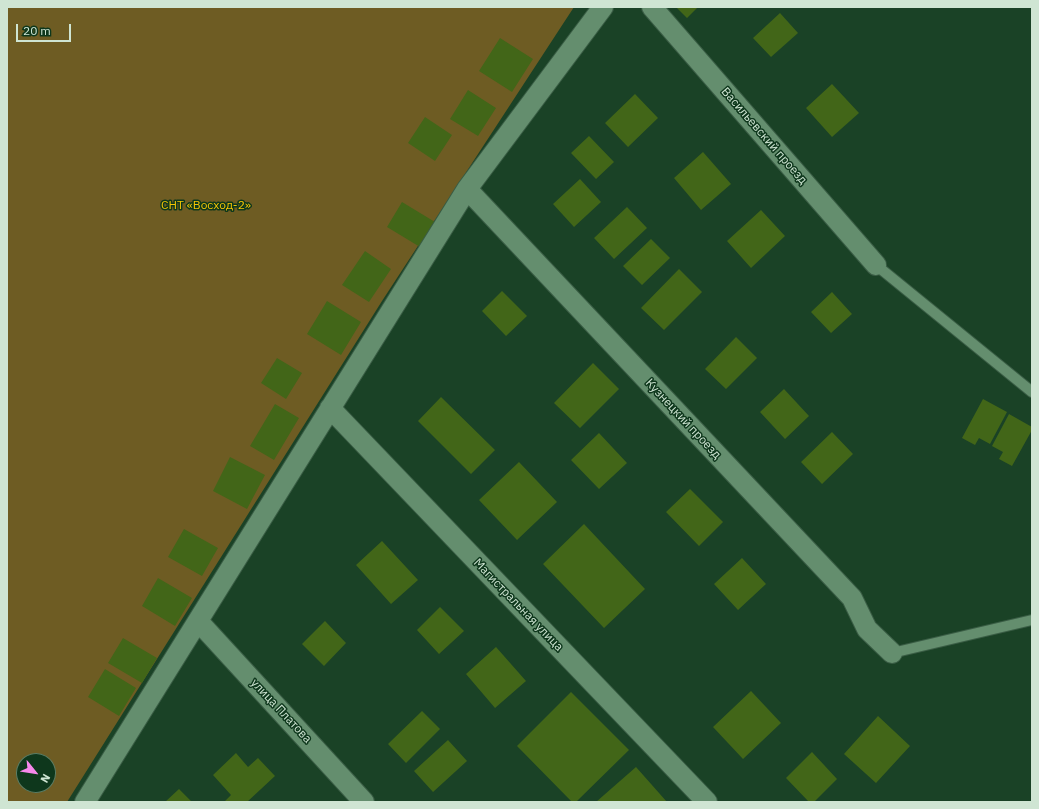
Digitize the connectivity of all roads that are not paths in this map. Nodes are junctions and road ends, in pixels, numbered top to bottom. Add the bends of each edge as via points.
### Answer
1 (603, 7) edge
2 (652, 7) edge
3 (467, 189) junction
4 (876, 265) joint
5 (1032, 392) edge
6 (330, 408) junction
7 (1032, 620) edge
8 (198, 621) junction
9 (892, 653) joint
10 (85, 802) edge
11 (364, 802) edge
12 (707, 802) edge

1 - 3 street
2 - 4 street, Васильевский проезд
3 - 6 street
3 - 9 street, Кузнецкий проезд via 852,598 867,629
4 - 5 lane
6 - 8 street
6 - 12 street, Магистральная улица
7 - 9 lane
8 - 10 street
8 - 11 street, улица Платова

